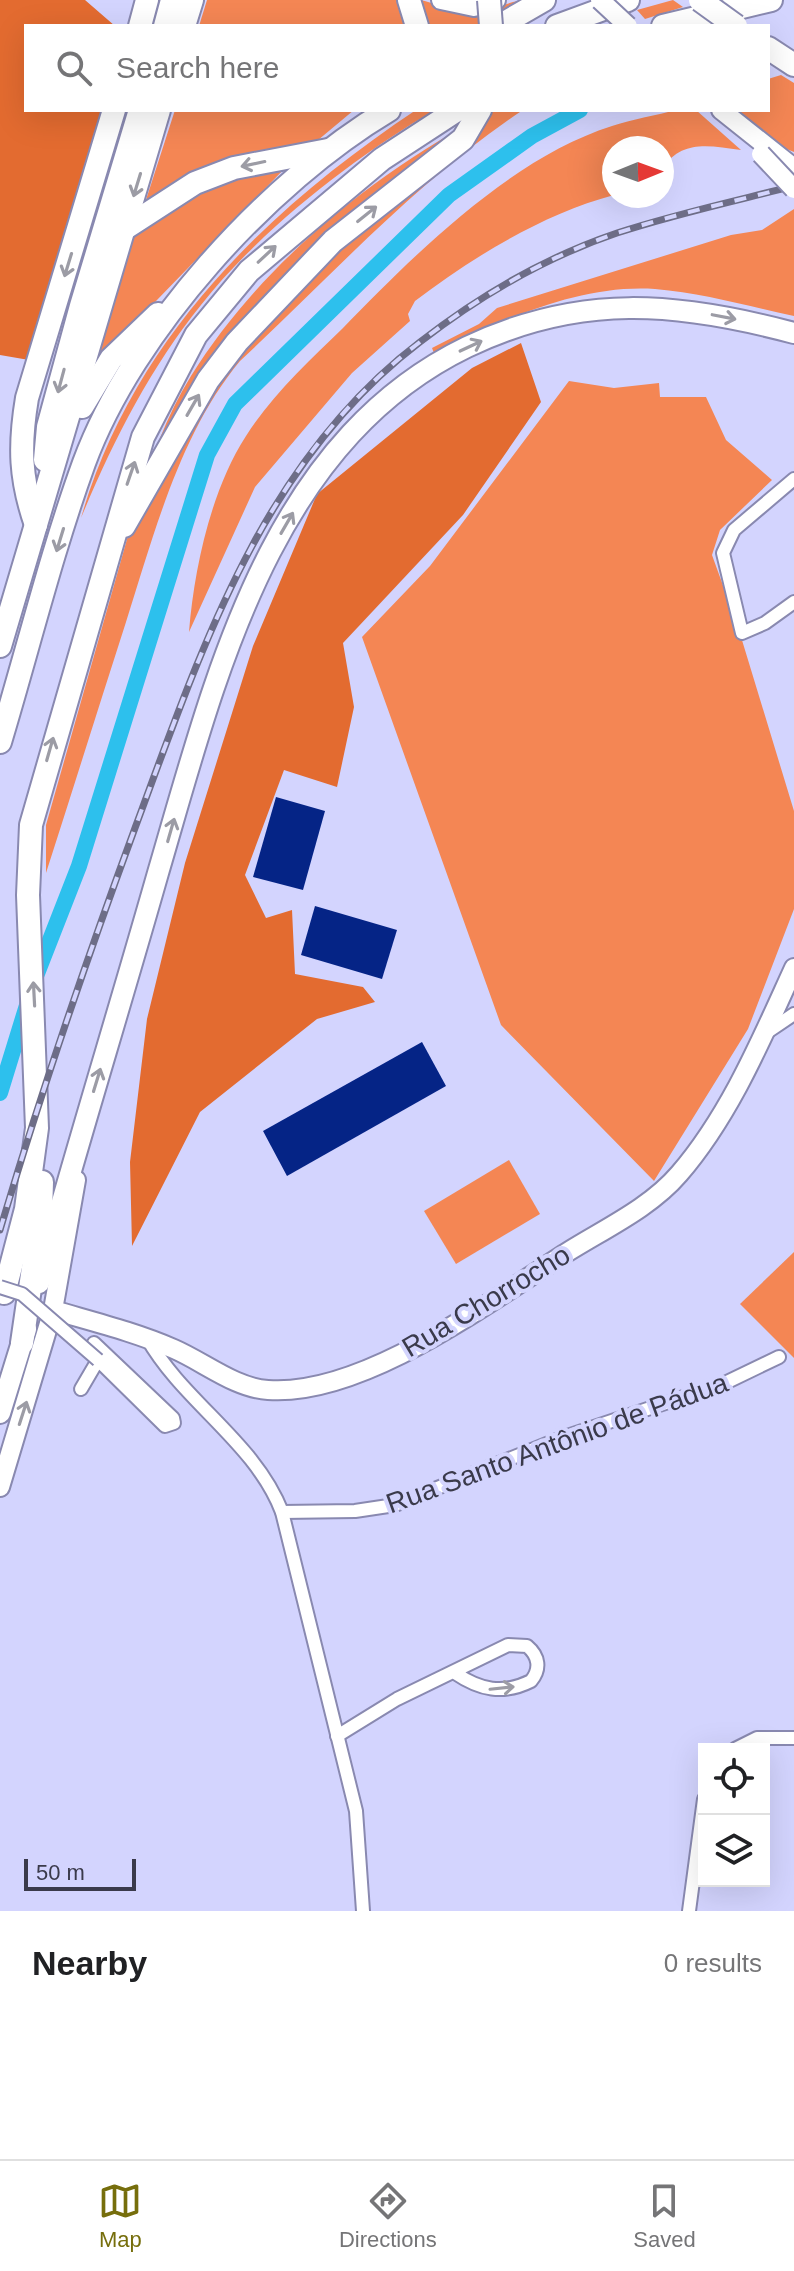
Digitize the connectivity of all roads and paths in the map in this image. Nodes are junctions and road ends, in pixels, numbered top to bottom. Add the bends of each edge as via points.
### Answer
1 (147, 0) edge
2 (172, 0) edge
3 (192, 0) edge
4 (409, 0) edge
5 (441, 0) edge
6 (489, 0) edge
7 (496, 0) edge
8 (544, 0) edge
9 (600, 0) edge
10 (628, 0) edge
11 (700, 0) edge
12 (771, 0) edge
13 (141, 24) edge
14 (166, 24) edge
15 (185, 24) edge
16 (416, 24) edge
17 (491, 24) edge
18 (502, 24) edge
19 (562, 24) edge
20 (626, 24) edge
21 (671, 24) edge
22 (733, 24) edge
23 (770, 49) edge
24 (794, 65) edge
25 (113, 112) edge
26 (140, 112) edge
27 (158, 112) edge
28 (383, 112) edge
29 (454, 112) edge
30 (479, 112) edge
31 (730, 117) edge
32 (330, 150) junction
33 (778, 159) edge
34 (794, 189) edge
35 (114, 227) junction
36 (198, 279) junction
37 (794, 333) edge
38 (794, 479) edge
39 (39, 512) junction
40 (105, 559) junction
41 (794, 602) edge
42 (0, 646) edge
43 (0, 742) edge
44 (794, 968) edge
45 (794, 1014) edge
46 (763, 1035) junction
47 (86, 1119) junction
48 (37, 1128) junction
49 (2, 1290) edge
50 (53, 1310) junction
51 (147, 1338) junction
52 (22, 1343) junction
53 (94, 1343) dead end
54 (779, 1357) dead end
55 (98, 1360) junction
56 (81, 1389) dead end
57 (0, 1413) edge
58 (0, 1487) edge
59 (282, 1512) junction
60 (455, 1673) junction
61 (337, 1736) junction
62 (794, 1738) edge
63 (747, 1743) edge
64 (702, 1815) edge
65 (363, 1911) edge
66 (689, 1911) edge

1 - 13 highway
2 - 14 highway
3 - 15 highway
4 - 16 highway
5 - 7 street via 474,7
6 - 17 highway, bridge
8 - 18 highway
9 - 20 street, bridge
10 - 19 highway
11 - 22 highway, bridge
12 - 21 highway
23 - 24 highway
25 -> 39 highway via 27,398 21,433 22,486
26 - 35 highway
27 -> 35 highway
28 - 32 highway
40 -> 29 highway via 143,437 196,335 219,304 334,197
40 -> 30 highway via 208,380 237,342 333,241 463,139
31 - 33 street
32 -> 35 highway via 234,168
32 - 36 highway via 259,213
33 - 34 street, bridge
35 -> 39 highway
36 - 39 highway via 111,359 74,423
36 -> 43 highway via 125,380 85,461
47 -> 37 main road via 220,668 276,541 351,432 384,399 447,357 539,319 596,308 652,306
38 - 41 street via 727,537 723,553 742,633
39 - 42 highway
48 -> 40 highway via 28,895 31,825
44 - 46 street, Rua Chorrocho
45 - 46 street
46 - 51 street, Rua Chorrocho via 696,1152 657,1194 459,1322 388,1360 326,1381 265,1390
47 - 50 street
47 - 52 main road
48 - 49 highway via 26,1209
48 - 52 highway via 41,1213
49 - 55 street, bridge via 22,1294
50 - 51 street, Rua Chorrocho
58 -> 50 street
51 - 59 street via 174,1378 262,1470
52 - 57 main road
53 - 55 street via 173,1418 173,1426 165,1426
54 - 59 street, Rua Santo Antônio de Pádua via 725,1383 564,1437 395,1505
55 - 56 street
59 - 61 street
60 -> 60 street via 498,1690 531,1681 538,1662 533,1651 517,1644
60 - 61 street via 376,1710
61 - 65 street via 356,1811
62 - 63 street
64 - 66 street

